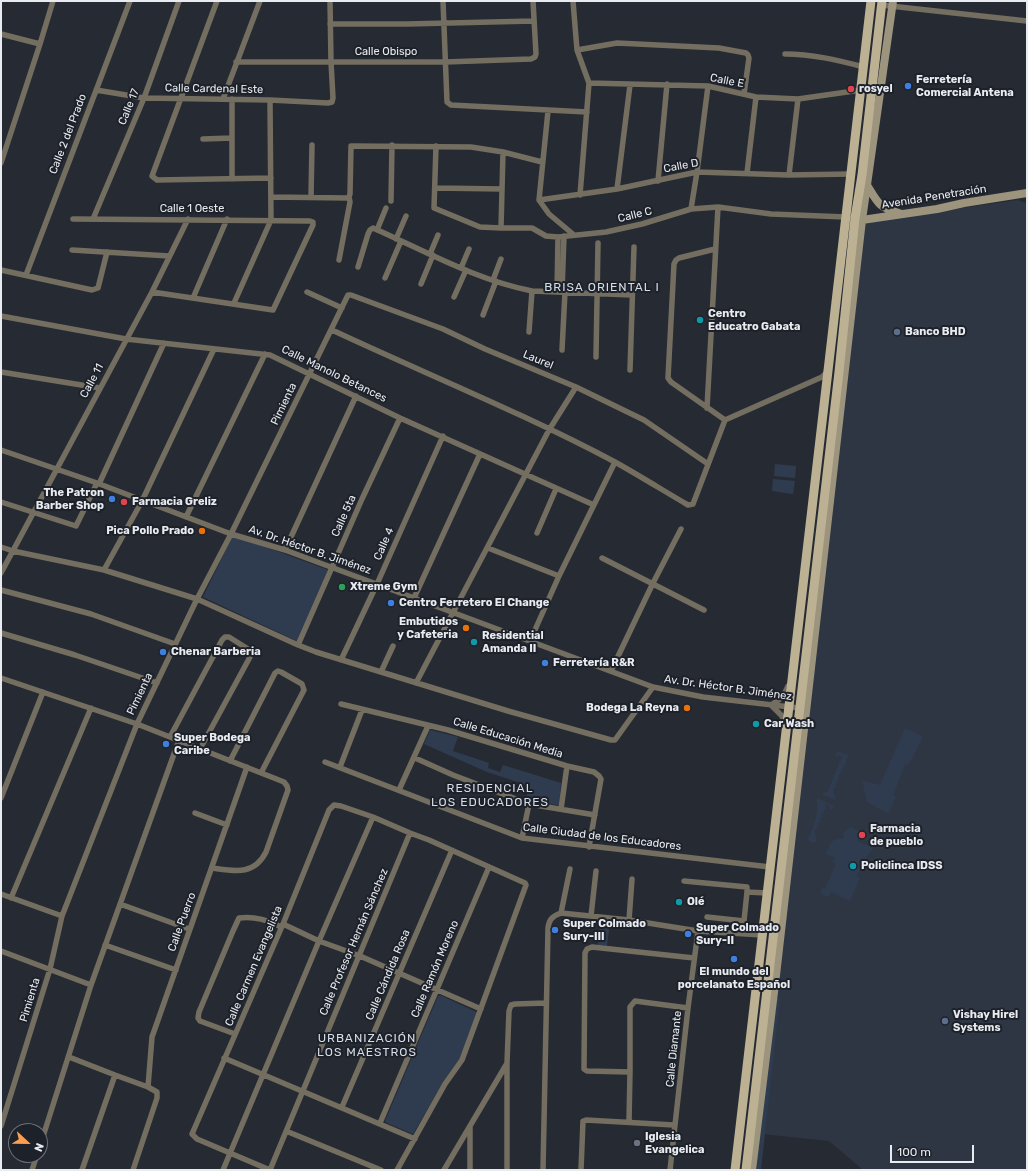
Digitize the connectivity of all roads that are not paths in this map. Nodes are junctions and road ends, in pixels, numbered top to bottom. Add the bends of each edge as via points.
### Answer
1 (53, 1) edge
2 (130, 1) edge
3 (179, 1) edge
4 (217, 1) edge
5 (260, 1) edge
6 (330, 1) edge
7 (443, 1) edge
8 (533, 1) edge
9 (573, 1) edge
10 (871, 1) edge
11 (882, 3) edge
12 (893, 4) edge
13 (534, 21) junction
14 (1027, 21) edge
15 (330, 24) junction
16 (443, 24) junction
17 (1, 34) edge
18 (40, 44) junction
19 (577, 50) junction
20 (785, 54) dead end
21 (236, 62) junction
22 (331, 62) junction
23 (445, 62) junction
24 (864, 67) junction
25 (589, 83) junction
26 (667, 84) junction
27 (630, 85) junction
28 (708, 86) junction
29 (96, 90) junction
30 (861, 90) junction
31 (744, 94) junction
32 (756, 97) junction
33 (144, 98) junction
34 (180, 98) junction
35 (223, 99) junction
36 (232, 99) junction
37 (798, 99) junction
38 (270, 100) junction
39 (548, 111) junction
40 (587, 112) junction
41 (232, 138) junction
42 (203, 139) dead end
43 (312, 145) dead end
44 (392, 145) junction
45 (436, 146) junction
46 (504, 152) junction
47 (542, 162) junction
48 (1, 163) edge
49 (697, 172) junction
50 (747, 173) junction
51 (851, 174) junction
52 (789, 175) junction
53 (271, 178) junction
54 (232, 180) junction
55 (658, 181) junction
56 (867, 185) junction
57 (435, 188) junction
58 (502, 189) junction
59 (617, 190) junction
60 (1027, 193) edge
61 (580, 195) junction
62 (271, 197) junction
63 (311, 197) junction
64 (349, 197) junction
65 (539, 200) junction
66 (391, 201) dead end
67 (718, 207) junction
68 (386, 208) dead end
69 (691, 209) junction
70 (902, 213) junction
71 (406, 216) dead end
72 (854, 218) junction
73 (73, 219) dead end
74 (93, 219) junction
75 (188, 219) junction
76 (227, 219) junction
77 (271, 220) junction
78 (501, 228) junction
79 (377, 230) junction
80 (438, 235) dead end
81 (574, 235) junction
82 (561, 236) junction
83 (399, 240) junction
84 (598, 243) dead end
85 (634, 247) dead end
86 (469, 249) dead end
87 (715, 249) junction
88 (72, 250) dead end
89 (107, 252) junction
90 (432, 255) junction
91 (169, 256) junction
92 (501, 259) dead end
93 (339, 260) dead end
94 (358, 267) dead end
95 (463, 269) junction
96 (1, 270) edge
97 (26, 275) junction
98 (385, 278) dead end
99 (494, 280) junction
100 (421, 284) dead end
101 (532, 291) junction
102 (152, 292) junction
103 (307, 292) dead end
104 (561, 292) junction
105 (351, 294) joint
106 (597, 294) junction
107 (632, 295) junction
108 (454, 297) dead end
109 (193, 298) junction
110 (234, 303) junction
111 (342, 308) junction
112 (483, 315) dead end
113 (1, 316) edge
114 (332, 330) junction
115 (529, 332) dead end
116 (126, 339) junction
117 (164, 343) junction
118 (214, 349) junction
119 (562, 350) dead end
120 (265, 354) junction
121 (596, 357) dead end
122 (630, 370) dead end
123 (829, 371) junction
124 (1, 372) edge
125 (310, 374) junction
126 (576, 387) junction
127 (100, 388) junction
128 (356, 396) junction
129 (707, 408) junction
130 (400, 418) junction
131 (725, 420) junction
132 (549, 430) junction
133 (443, 436) junction
134 (1, 450) edge
135 (480, 454) junction
136 (615, 462) junction
137 (708, 464) junction
138 (56, 470) junction
139 (525, 475) junction
140 (98, 484) junction
141 (556, 488) junction
142 (142, 501) junction
143 (1, 502) edge
144 (594, 505) junction
145 (34, 512) junction
146 (186, 517) junction
147 (681, 529) dead end
148 (537, 533) dead end
149 (231, 534) junction
150 (1, 547) edge
151 (488, 548) junction
152 (285, 550) junction
153 (13, 551) junction
154 (602, 558) dead end
155 (333, 568) junction
156 (104, 570) junction
157 (1, 573) edge
158 (559, 576) junction
159 (653, 583) junction
160 (377, 584) junction
161 (1, 590) edge
162 (414, 598) junction
163 (197, 599) junction
164 (704, 610) dead end
165 (453, 613) junction
166 (1, 633) edge
167 (530, 641) junction
168 (175, 644) junction
169 (298, 645) junction
170 (393, 646) dead end
171 (341, 660) junction
172 (611, 671) junction
173 (381, 672) junction
174 (793, 675) junction
175 (1, 679) edge
176 (157, 683) junction
177 (416, 683) junction
178 (652, 687) junction
179 (43, 692) junction
180 (341, 704) dead end
181 (771, 705) junction
182 (789, 707) junction
183 (91, 708) junction
184 (799, 708) junction
185 (362, 710) junction
186 (137, 724) junction
187 (787, 724) junction
188 (428, 726) junction
189 (170, 737) junction
190 (179, 740) junction
191 (200, 749) junction
192 (415, 758) junction
193 (230, 761) junction
194 (325, 762) dead end
195 (567, 766) junction
196 (247, 767) junction
197 (340, 767) junction
198 (261, 773) junction
199 (399, 790) junction
200 (1, 798) edge
201 (528, 804) junction
202 (561, 809) junction
203 (195, 813) dead end
204 (595, 816) junction
205 (373, 817) junction
206 (227, 825) junction
207 (410, 833) junction
208 (522, 838) junction
209 (589, 847) junction
210 (452, 850) junction
211 (489, 867) junction
212 (770, 867) junction
213 (212, 868) junction
214 (570, 869) dead end
215 (596, 872) dead end
216 (632, 879) dead end
217 (684, 881) dead end
218 (747, 892) junction
219 (1, 894) edge
220 (767, 894) junction
221 (12, 898) junction
222 (120, 904) junction
223 (561, 913) junction
224 (62, 916) junction
225 (591, 916) junction
226 (707, 917) dead end
227 (629, 920) junction
228 (282, 925) junction
229 (189, 929) junction
230 (698, 930) junction
231 (762, 936) junction
232 (319, 941) junction
233 (105, 945) junction
234 (1, 952) edge
235 (360, 956) junction
236 (694, 958) junction
237 (50, 969) junction
238 (176, 970) junction
239 (399, 973) junction
240 (91, 985) junction
241 (437, 990) junction
242 (546, 1003) junction
243 (688, 1008) junction
244 (481, 1009) junction
245 (235, 1034) junction
246 (69, 1056) junction
247 (224, 1058) junction
248 (507, 1064) junction
249 (630, 1072) junction
250 (263, 1074) junction
251 (115, 1075) junction
252 (148, 1087) junction
253 (303, 1091) junction
254 (342, 1107) junction
255 (629, 1122) junction
256 (47, 1123) edge
257 (380, 1123) junction
258 (674, 1125) junction
259 (1, 1126) edge
260 (470, 1126) junction
261 (286, 1131) junction
262 (415, 1139) junction
263 (230, 1153) junction
264 (82, 1170) edge
265 (133, 1170) edge
266 (223, 1170) edge
267 (270, 1170) edge
268 (381, 1170) edge
269 (397, 1170) edge
270 (444, 1170) edge
271 (470, 1170) edge
272 (507, 1170) edge
273 (543, 1170) edge
274 (582, 1170) edge
275 (670, 1170) edge
276 (735, 1170) edge
277 (746, 1170) edge
278 (752, 1170) edge

1 - 18 street
2 - 29 street, Calle 2 del Prado
3 - 33 street, Calle 17
4 - 34 street
5 - 21 street
6 - 15 street
7 - 16 street
8 - 13 street
9 - 19 street
10 - 24 main road
11 - 12 street
11 - 72 main road via 862,175
12 - 14 street
12 - 56 street
13 - 16 street
13 - 23 street, Calle Obispo via 536,54 531,59
15 - 16 street
15 - 22 street
16 - 23 street
17 - 18 street
18 - 48 street
19 - 25 street
19 - 31 street via 617,43 719,48 748,55
20 - 24 street via 804,54
21 - 22 street, Calle Obispo
21 - 35 street
22 - 23 street, Calle Obispo
22 - 38 street, Calle Cardenal Este via 332,102
23 - 39 street via 447,102 451,105
24 - 30 main road
25 - 27 street, Calle E
25 - 40 street
26 - 27 street, Calle E
26 - 28 street, Calle E
26 - 55 street
27 - 59 street
28 - 31 street, Calle E
28 - 49 street
29 - 33 street, Calle Cardenal Este
29 - 97 street, Calle 2 del Prado
30 - 37 street, Calle E
30 - 51 main road
31 - 32 street, Calle E
32 - 37 street, Calle E
32 - 50 street
33 - 34 street, Calle Cardenal Este
33 - 74 street, Calle 17
34 - 35 street, Calle Cardenal Este
34 - 54 street via 152,176 157,180
35 - 36 street, Calle Cardenal Este
36 - 38 street, Calle Cardenal Este
36 - 41 street
37 - 52 street
38 - 53 street
39 - 40 street
39 - 47 street
40 - 61 street
41 - 42 street
41 - 54 street
43 - 63 street
44 - 45 street
44 - 64 street via 351,146
44 - 66 street
45 - 46 street via 471,147
45 - 57 street
46 - 47 street
46 - 58 street
47 - 65 street
49 - 50 street, Calle D
49 - 55 street, Calle D
49 - 69 street
50 - 52 street, Calle D
51 - 52 street, Calle D
51 - 72 main road
53 - 54 street
53 - 62 street
55 - 59 street, Calle D
56 - 70 street via 882,207
56 - 72 street
57 - 58 street
57 - 78 street, Calle C via 434,208 480,227
58 - 78 street
59 - 61 street, Calle D
60 - 70 street, Avenida Penetración
61 - 65 street, Calle D
62 - 63 street
62 - 77 street
63 - 64 street
64 - 93 street via 349,212
65 - 81 street via 549,214
67 - 69 street, Calle C
67 - 72 street, Calle C via 771,214
67 - 87 street
68 - 79 street
69 - 81 street, Calle C via 606,232
70 - 72 street, Avenida Penetración
71 - 83 street
72 - 123 main road
72 - 184 main road via 841,356
72 - 278 street via 774,994
73 - 74 street, Calle 1 Oeste
74 - 75 street, Calle 1 Oeste
75 - 76 street, Calle 1 Oeste
75 - 91 street, Calle 11
76 - 77 street, Calle 1 Oeste
76 - 109 street
77 - 110 street
77 - 110 street, Calle 1 Oeste via 310,221 313,225 275,308 271,310
78 - 82 street, Calle C via 532,228 546,236
79 - 83 street
79 - 94 street via 370,230
80 - 90 street
81 - 82 street, Calle C
82 - 104 street
83 - 90 street
83 - 98 street
84 - 106 street
85 - 107 street
86 - 95 street
87 - 129 street
87 - 129 street via 679,258 674,264 668,378
88 - 89 street
89 - 91 street
89 - 97 street via 98,288 92,290
90 - 95 street
90 - 100 street
91 - 102 street, Calle 11
92 - 99 street
95 - 99 street
95 - 108 street
96 - 97 street
99 - 101 street
99 - 112 street
101 - 104 street
101 - 115 street
102 - 109 street
102 - 116 street, Calle 11
103 - 111 street
104 - 106 street
104 - 119 street
105 - 111 street, Pimienta
105 - 126 street, Laurel via 443,329
106 - 107 street
106 - 121 street
107 - 122 street
109 - 110 street
111 - 114 street, Pimienta
113 - 116 street, Calle Manolo Betances
114 - 125 street, Pimienta
114 - 132 street
116 - 117 street, Calle Manolo Betances
116 - 127 street, Calle 11
117 - 118 street, Calle Manolo Betances
117 - 140 street
118 - 120 street, Calle Manolo Betances
118 - 142 street
120 - 125 street, Calle Manolo Betances
120 - 146 street
123 - 131 street via 822,377
123 - 174 main road
124 - 127 street
125 - 128 street, Calle Manolo Betances
125 - 149 street, Pimienta
126 - 132 street
126 - 137 street, Laurel via 644,420
127 - 138 street, Calle 11
128 - 130 street, Calle Manolo Betances
128 - 152 street
129 - 131 street
130 - 133 street, Calle Manolo Betances
130 - 155 street, Calle 5ta
131 - 137 street
132 - 136 street
132 - 139 street
133 - 135 street, Calle Manolo Betances
133 - 160 street, Calle 4
134 - 138 street, Av. Dr. Héctor B. Jiménez
135 - 139 street, Calle Manolo Betances
135 - 162 street
136 - 137 street via 688,505 693,504
136 - 144 street
138 - 140 street, Av. Dr. Héctor B. Jiménez
138 - 145 street, Calle 11
139 - 141 street, Calle Manolo Betances
139 - 151 street
140 - 142 street, Av. Dr. Héctor B. Jiménez
140 - 145 street via 76,526
141 - 144 street, Calle Manolo Betances
141 - 148 street
142 - 146 street, Av. Dr. Héctor B. Jiménez
142 - 156 street
143 - 145 street
144 - 158 street
145 - 153 street, Calle 11
146 - 149 street, Av. Dr. Héctor B. Jiménez
147 - 159 street
149 - 152 street, Av. Dr. Héctor B. Jiménez
149 - 163 street, Pimienta
150 - 153 street
151 - 158 street
151 - 165 street
152 - 155 street, Av. Dr. Héctor B. Jiménez
153 - 156 street
153 - 157 street, Calle 11
154 - 159 street
155 - 160 street, Av. Dr. Héctor B. Jiménez
155 - 169 street, Calle 5ta
156 - 163 street
158 - 167 street
159 - 164 street
159 - 172 street
160 - 162 street, Av. Dr. Héctor B. Jiménez
160 - 171 street, Calle 4
161 - 168 street via 91,614
162 - 165 street, Av. Dr. Héctor B. Jiménez
163 - 168 street, Pimienta
163 - 169 street
165 - 167 street, Av. Dr. Héctor B. Jiménez
165 - 177 street
166 - 176 street
167 - 172 street, Av. Dr. Héctor B. Jiménez
168 - 176 street, Pimienta
169 - 171 street
170 - 173 street
171 - 173 street
172 - 178 street, Av. Dr. Héctor B. Jiménez
173 - 177 street
174 - 181 street via 783,697
174 - 182 main road
175 - 179 street
176 - 186 street, Pimienta
177 - 178 street via 613,741
178 - 181 street, Av. Dr. Héctor B. Jiménez via 703,697
179 - 183 street
179 - 200 street
180 - 185 street, Calle Educación Media
181 - 182 street, Av. Dr. Héctor B. Jiménez
181 - 187 street
182 - 184 street, Av. Dr. Héctor B. Jiménez
182 - 187 main road
183 - 186 street
183 - 221 street
184 - 277 main road
185 - 188 street, Calle Educación Media
185 - 197 street
186 - 189 street
186 - 224 street, Pimienta
187 - 212 main road
188 - 192 street
188 - 195 street, Calle Educación Media
189 - 190 street
189 - 191 street via 225,637 229,637 250,652 250,656
190 - 191 street
190 - 222 street
191 - 193 street
192 - 199 street
192 - 201 street via 453,776
193 - 196 street
193 - 198 street via 275,673 281,672 302,684 304,690
194 - 197 street, Calle Ciudad de los Educadores
195 - 202 street
195 - 204 street, Calle Educación Media via 594,772 601,779
196 - 198 street
196 - 206 street, Calle Puerro
197 - 199 street, Calle Ciudad de los Educadores
198 - 213 street via 284,782 288,790 262,860 249,869
199 - 208 street, Calle Ciudad de los Educadores
201 - 202 street
201 - 208 street
202 - 204 street
203 - 206 street
204 - 209 street, Calle Educación Media
205 - 207 street
205 - 228 street, Calle Carmen Evangelista via 334,805 325,820
205 - 232 street
206 - 213 street, Calle Puerro
207 - 210 street
207 - 235 street, Calle Profesor Hernán Sánchez
208 - 209 street, Calle Ciudad de los Educadores
209 - 212 street, Calle Ciudad de los Educadores
210 - 211 street
210 - 239 street, Calle Cándida Rosa
211 - 241 street, Calle Ramón Moreno
211 - 244 street via 525,883 526,887
212 - 220 main road
213 - 229 street, Calle Puerro
214 - 223 street
215 - 225 street
216 - 227 street
217 - 218 street via 748,887
218 - 220 street
218 - 226 street via 744,921
219 - 221 street
220 - 231 main road
221 - 224 street
222 - 229 street
222 - 233 street
223 - 225 street
223 - 242 street via 553,916 549,922
224 - 237 street, Pimienta
225 - 227 street
227 - 230 street
228 - 232 street
228 - 245 street, Calle Carmen Evangelista
228 - 245 street via 263,919 239,918 233,931 198,1018
229 - 238 street, Calle Puerro
230 - 231 street
230 - 236 street, Calle Diamante
231 - 276 main road
232 - 235 street
232 - 250 street
233 - 238 street
233 - 240 street
234 - 237 street
235 - 239 street
235 - 253 street, Calle Profesor Hernán Sánchez
236 - 243 street, Calle Diamante
236 - 249 street via 592,947 584,953 584,1069
237 - 240 street
237 - 259 street, Pimienta
238 - 252 street, Calle Puerro via 152,1037
239 - 241 street
239 - 254 street, Calle Cándida Rosa
240 - 246 street
241 - 244 street
241 - 257 street, Calle Ramón Moreno
242 - 248 street via 511,1006
242 - 273 street
243 - 249 street via 635,1001 632,1004
243 - 258 street, Calle Diamante
244 - 262 street via 462,1060 445,1084
245 - 247 street, Calle Carmen Evangelista
246 - 251 street
246 - 256 street
247 - 250 street
247 - 263 street, Calle Carmen Evangelista via 192,1134 196,1139
248 - 260 street
248 - 272 street
249 - 255 street
250 - 253 street
250 - 263 street
251 - 252 street
251 - 264 street
252 - 265 street via 157,1092 157,1098
253 - 254 street
253 - 261 street, Calle Profesor Hernán Sánchez
254 - 257 street
255 - 258 street
255 - 274 street via 583,1121
257 - 262 street
258 - 275 street, Calle Diamante
260 - 270 street
260 - 271 street
261 - 267 street, Calle Profesor Hernán Sánchez
261 - 268 street
262 - 269 street
263 - 266 street
263 - 267 street

